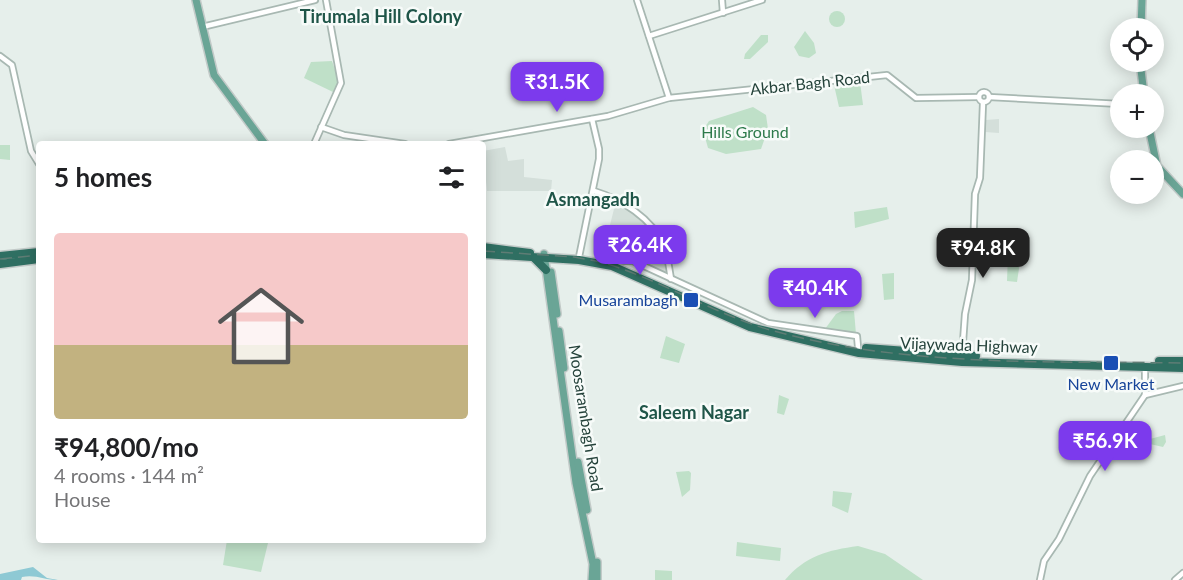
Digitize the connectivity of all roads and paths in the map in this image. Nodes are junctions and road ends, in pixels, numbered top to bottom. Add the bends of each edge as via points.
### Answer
1 (196, 0) edge
2 (315, 0) edge
3 (326, 0) edge
4 (637, 0) edge
5 (722, 0) edge
6 (762, 0) edge
7 (1141, 0) edge
8 (723, 13) junction
9 (1140, 18) edge
10 (202, 27) junction
11 (650, 36) junction
12 (0, 57) edge
13 (979, 97) junction
14 (989, 97) junction
15 (669, 98) junction
16 (983, 103) junction
17 (1110, 103) edge
18 (592, 119) junction
19 (321, 127) junction
20 (1153, 138) edge
21 (1154, 138) edge
22 (263, 141) edge
23 (315, 141) edge
24 (385, 141) edge
25 (466, 141) edge
26 (36, 160) edge
27 (1183, 188) edge
28 (594, 191) junction
29 (1183, 194) edge
30 (486, 248) edge
31 (36, 252) edge
32 (486, 254) edge
33 (0, 256) edge
34 (579, 256) junction
35 (544, 257) junction
36 (36, 259) edge
37 (610, 261) junction
38 (0, 264) edge
39 (546, 270) joint
40 (671, 279) junction
41 (741, 321) junction
42 (858, 347) junction
43 (962, 359) junction
44 (1183, 362) edge
45 (1145, 366) junction
46 (1183, 368) edge
47 (1183, 386) edge
48 (1145, 394) junction
49 (1183, 573) edge
50 (592, 580) edge
51 (597, 580) edge
52 (1040, 580) edge
53 (1175, 580) edge

1 - 10 main road
2 - 10 street
3 - 19 street via 341,83
4 - 11 street
5 - 8 street
6 - 8 street
7 - 9 main road
8 - 11 street
10 - 22 main road via 214,75
11 - 15 street
12 - 26 street via 13,67 31,152
13 - 14 street, Akbar Bagh Road via 984,92
13 - 15 street, Akbar Bagh Road via 916,98 887,75
13 - 16 street
14 - 16 street
14 - 17 street, Akbar Bagh Road
15 - 18 street, Akbar Bagh Road
16 - 43 street via 972,280
18 - 25 street, Akbar Bagh Road
18 - 28 street via 599,149
19 - 23 street
19 - 24 street
20 - 29 main road via 1157,166
21 - 27 main road via 1165,171
28 - 34 street
28 - 40 street via 614,197 643,218 663,245
30 - 35 highway, Vijaywada Highway
31 - 33 highway
32 - 35 highway, Vijaywada Highway
34 - 35 highway, Vijaywada Highway
34 - 37 highway, Vijaywada Highway
35 - 39 highway
35 - 41 highway, Vijaywada Highway via 612,266
35 - 51 main road, Moosarambagh Road
36 - 38 highway
37 - 40 street via 633,261
37 - 41 highway, Vijaywada Highway
39 - 50 main road, Moosarambagh Road via 576,483 593,564
40 - 42 street via 768,323 857,336
41 - 42 highway, Vijaywada Highway
41 - 43 highway, Vijaywada Highway via 859,353
42 - 43 highway, Vijaywada Highway
43 - 44 highway, Vijaywada Highway
43 - 45 highway, Vijaywada Highway
45 - 46 highway, Vijaywada Highway
45 - 48 street
47 - 48 street
48 - 52 street via 1090,476 1044,561
49 - 53 street

